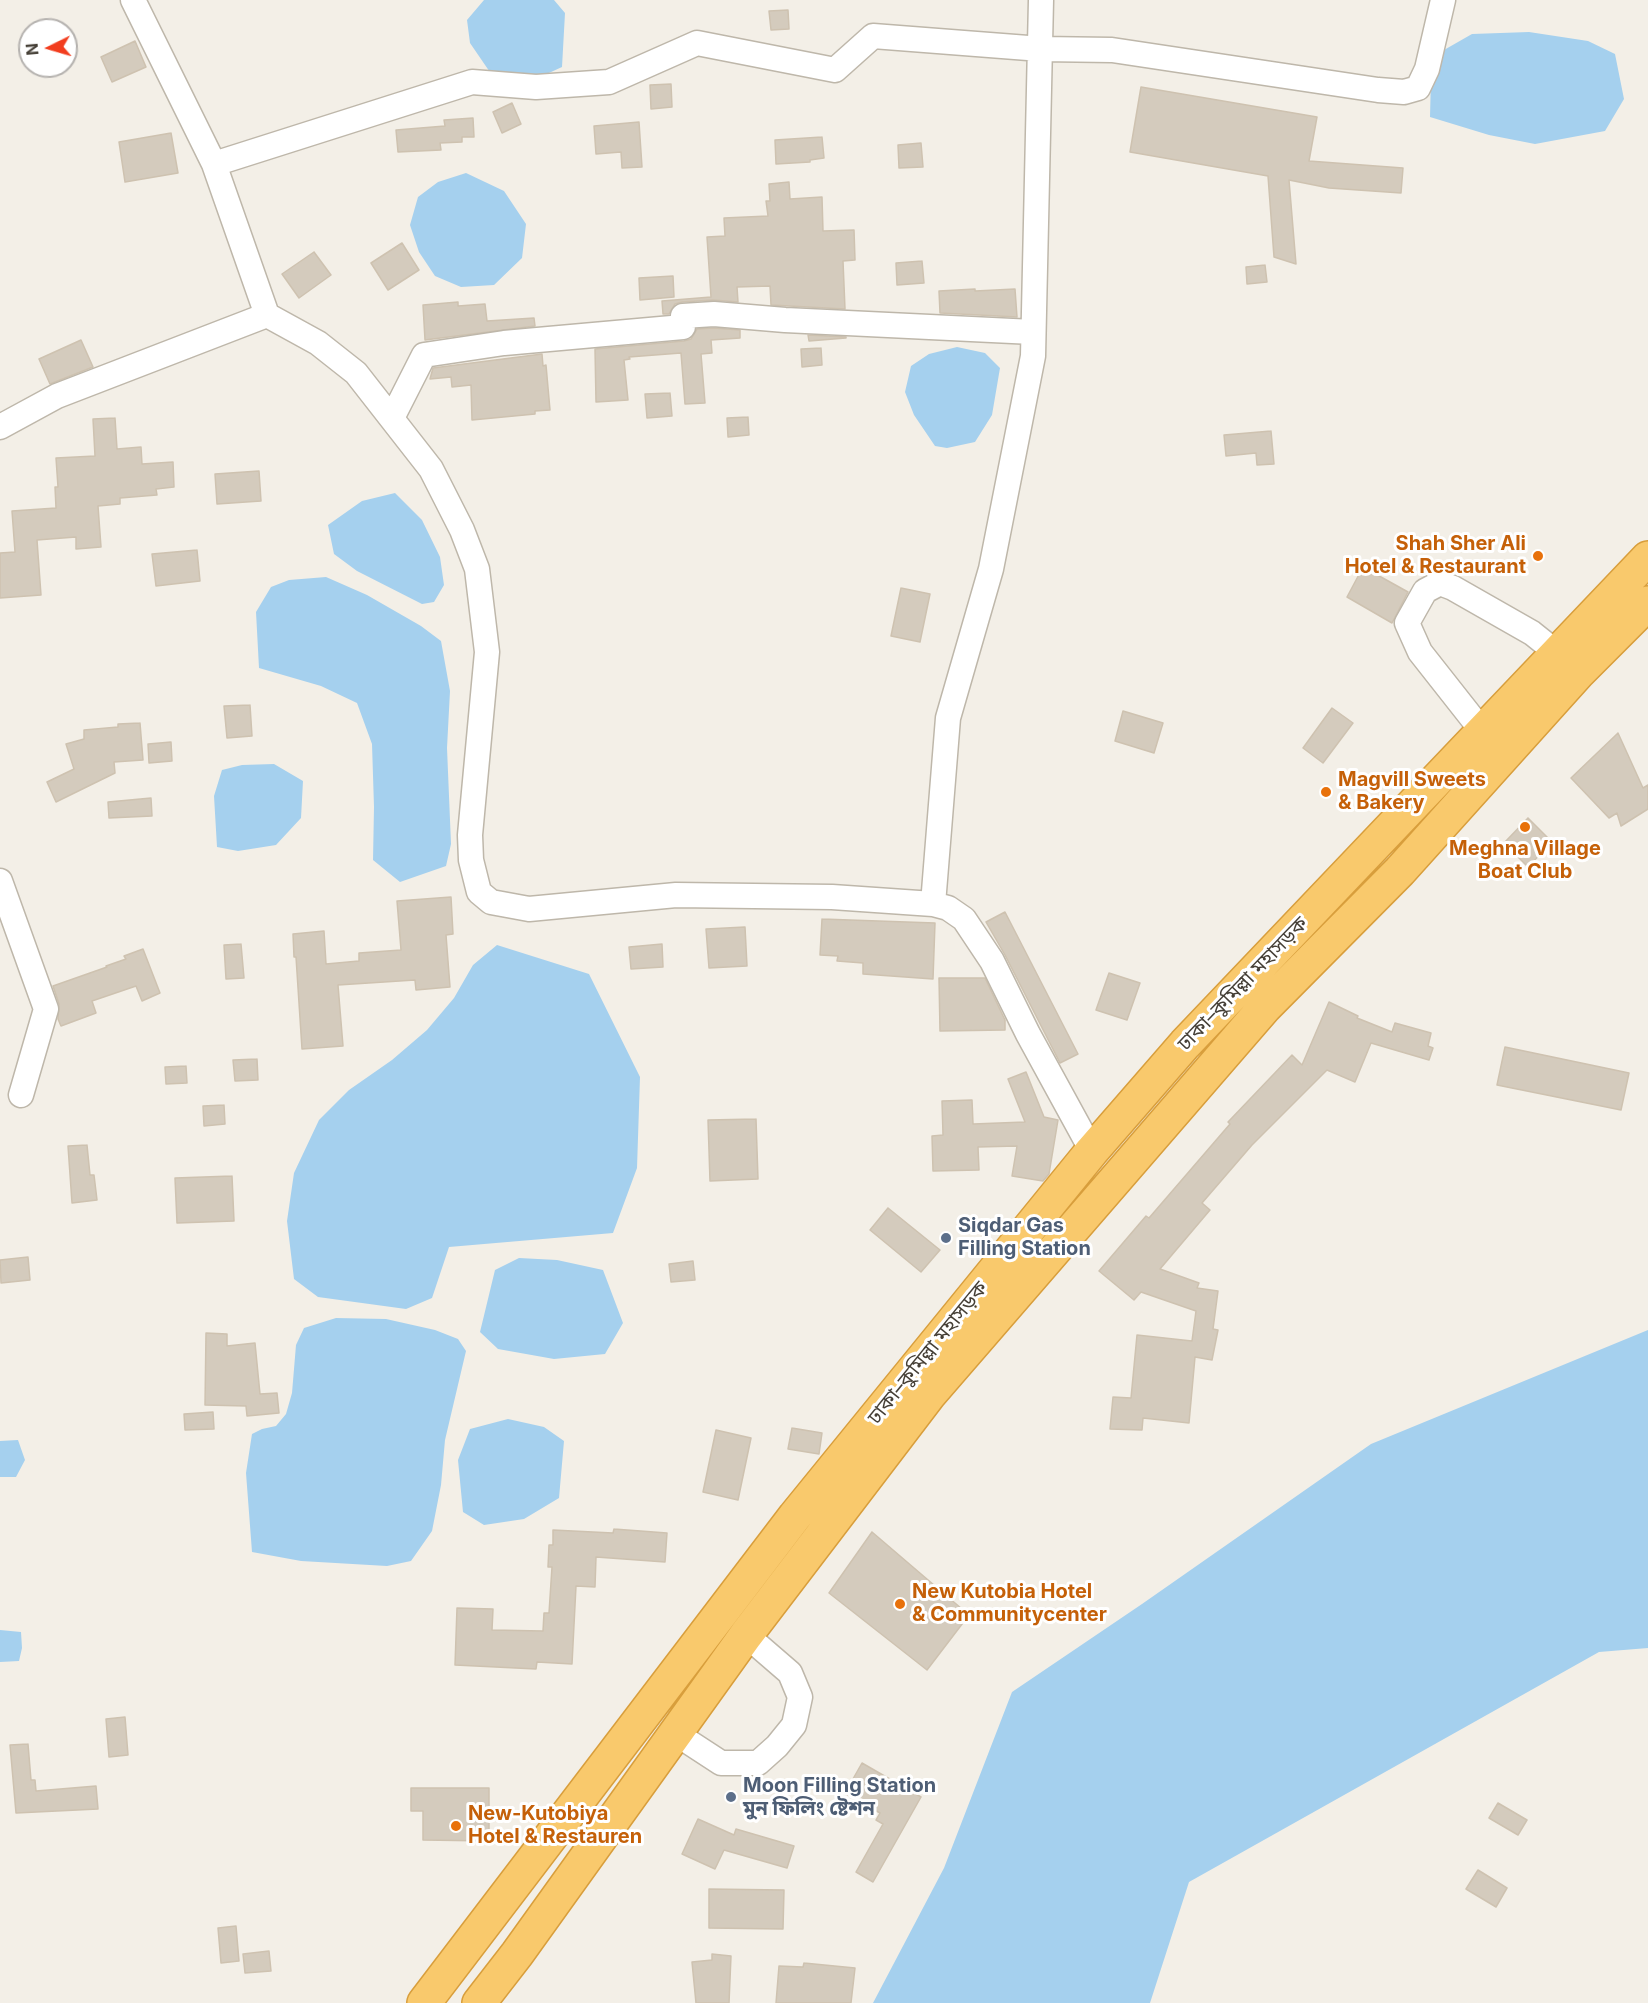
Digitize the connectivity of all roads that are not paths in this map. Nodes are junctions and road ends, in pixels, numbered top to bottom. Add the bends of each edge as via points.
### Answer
1 (133, 0) edge
2 (1041, 0) edge
3 (1443, 0) edge
4 (1041, 49) junction
5 (214, 164) junction
6 (267, 315) junction
7 (1033, 332) junction
8 (392, 418) junction
9 (0, 427) edge
10 (1648, 558) edge
11 (1648, 603) edge
12 (1557, 653) junction
13 (1483, 732) junction
14 (0, 881) edge
15 (933, 904) junction
16 (21, 1095) dead end
17 (1092, 1151) junction
18 (746, 1635) junction
19 (675, 1733) junction
20 (424, 2003) edge
21 (479, 2003) edge

1 - 5 street
2 - 4 street
3 - 4 street via 1427,69 1418,88 1404,92 1112,50
4 - 5 street via 873,36 835,70 697,43 609,82 536,87 472,82
4 - 7 street
5 - 6 street
6 - 8 street via 318,343 356,373
6 - 9 street via 57,396
7 - 8 street via 714,314 683,316 682,327 424,354
7 - 15 street via 1033,356 991,569 948,718
8 - 15 street via 431,469 477,569 487,652 470,849 479,892 491,902 529,909 676,895 832,897
10 - 12 highway, ঢাকা–কুমিল্লা মহাসড়ক
11 - 18 highway, ঢাকা–কুমিল্লা মহাসড়ক via 1580,672 1400,872 1265,1007 1125,1166 928,1395
12 - 13 highway, ঢাকা–কুমিল্লা মহাসড়ক
12 - 13 street via 1532,633 1453,588 1440,583 1425,591 1407,623 1420,652
13 - 17 highway, ঢাকা–কুমিল্লা মহাসড়ক via 1185,1044
14 - 16 street via 46,1009
15 - 17 street via 964,919 992,961
17 - 20 highway, ঢাকা–কুমিল্লা মহাসড়ক via 795,1516
18 - 19 highway, ঢাকা–কুমিল্লা মহাসড়ক
18 - 19 street via 790,1672 800,1697 794,1725 758,1763 721,1763
19 - 21 highway, ঢাকা–কুমিল্লা মহাসড়ক

